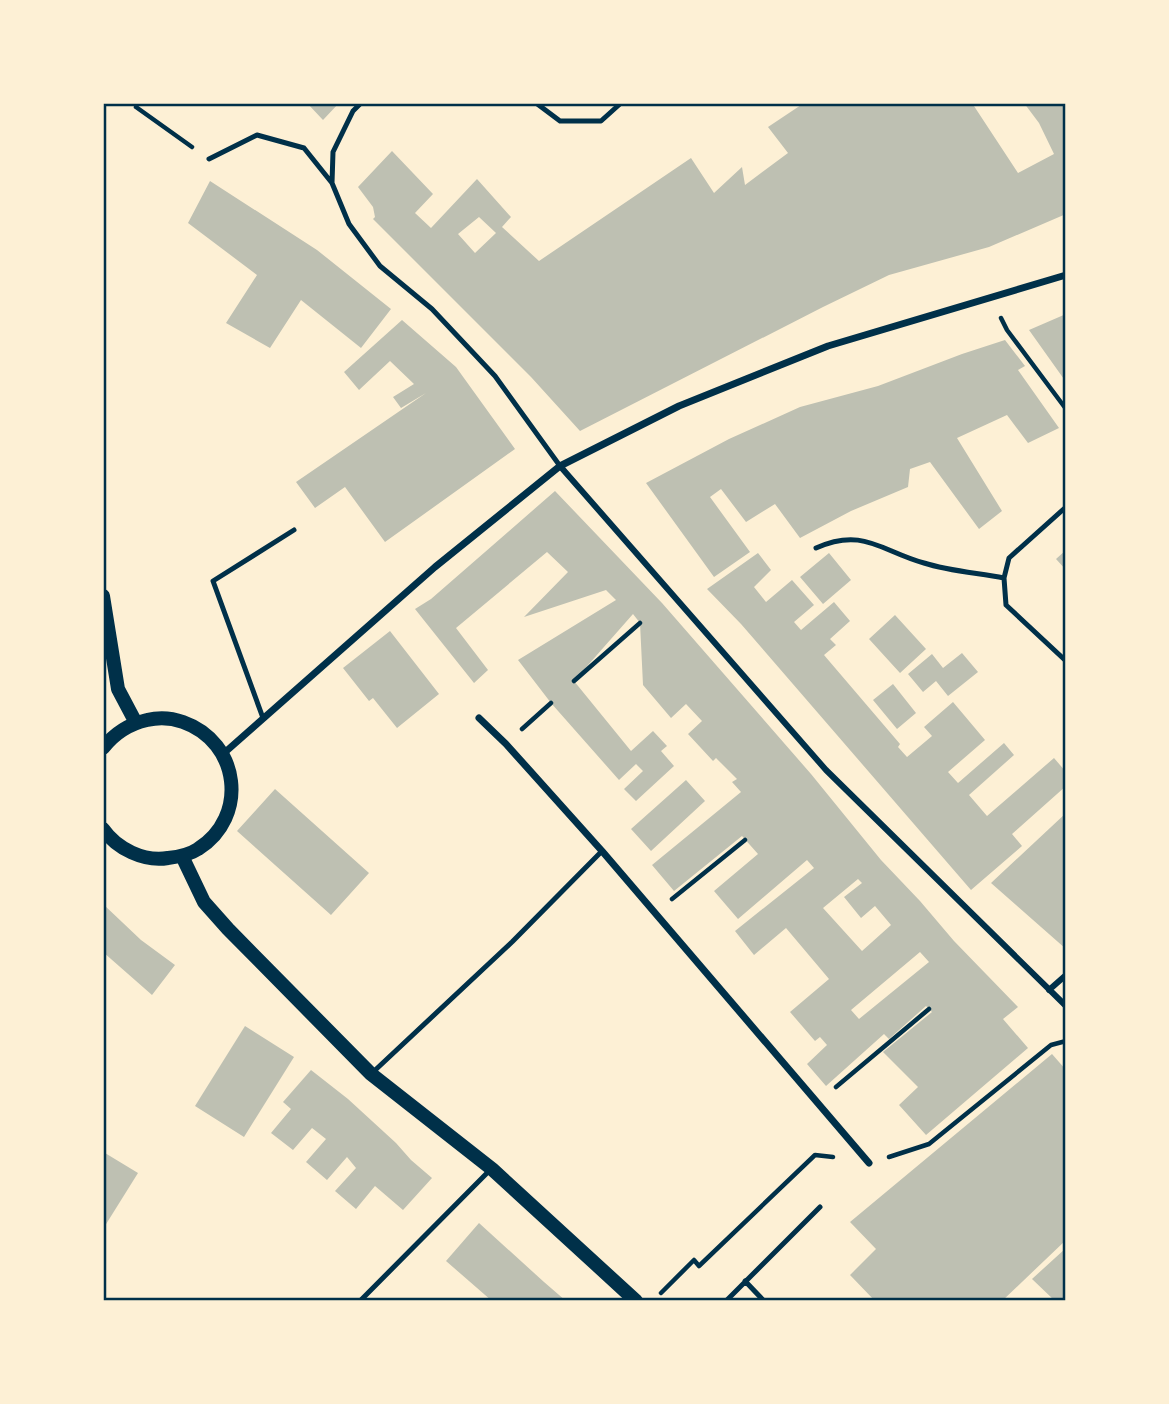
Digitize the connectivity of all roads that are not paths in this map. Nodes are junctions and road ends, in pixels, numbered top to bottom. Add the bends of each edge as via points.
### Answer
1 (360, 103) edge
2 (536, 103) edge
3 (621, 103) edge
4 (209, 159) road end
5 (332, 183) junction
6 (1066, 275) edge
7 (560, 466) junction
8 (1066, 507) edge
9 (294, 530) dead end
10 (816, 548) dead end
11 (1004, 578) junction
12 (103, 596) edge
13 (1066, 662) edge
14 (479, 718) dead end
15 (263, 719) junction
16 (136, 723) junction
17 (103, 748) edge
18 (223, 754) junction
19 (105, 834) edge
20 (602, 851) junction
21 (182, 856) junction
22 (1066, 975) edge
23 (1049, 990) junction
24 (1066, 1006) edge
25 (371, 1074) junction
26 (869, 1163) dead end
27 (492, 1168) junction
28 (820, 1207) dead end
29 (745, 1281) junction
30 (360, 1301) edge
31 (636, 1301) edge
32 (726, 1301) edge
33 (764, 1301) edge

1 - 5 lane via 333,152
2 - 3 lane via 560,121 601,121
4 - 5 lane via 257,135 304,148
5 - 7 lane via 349,224 380,267 432,309 495,376
6 - 7 street via 828,346 679,406
7 - 15 street via 435,567
7 - 23 street via 827,770
8 - 11 lane via 1009,558
9 - 15 lane via 213,581
10 - 11 lane via 833,540 865,540 924,564
11 - 13 lane via 1006,605
12 - 16 main road via 118,690
14 - 20 street
15 - 18 street
16 - 17 main road
16 - 18 main road via 163,718 185,723 202,731
18 - 21 main road via 231,779 228,811 208,842
19 - 21 main road via 145,857
20 - 25 lane via 512,943
20 - 26 street
21 - 25 main road via 204,902
22 - 23 street
23 - 24 street
25 - 27 main road
27 - 30 lane
27 - 31 main road
28 - 29 lane
29 - 32 lane
29 - 33 lane

